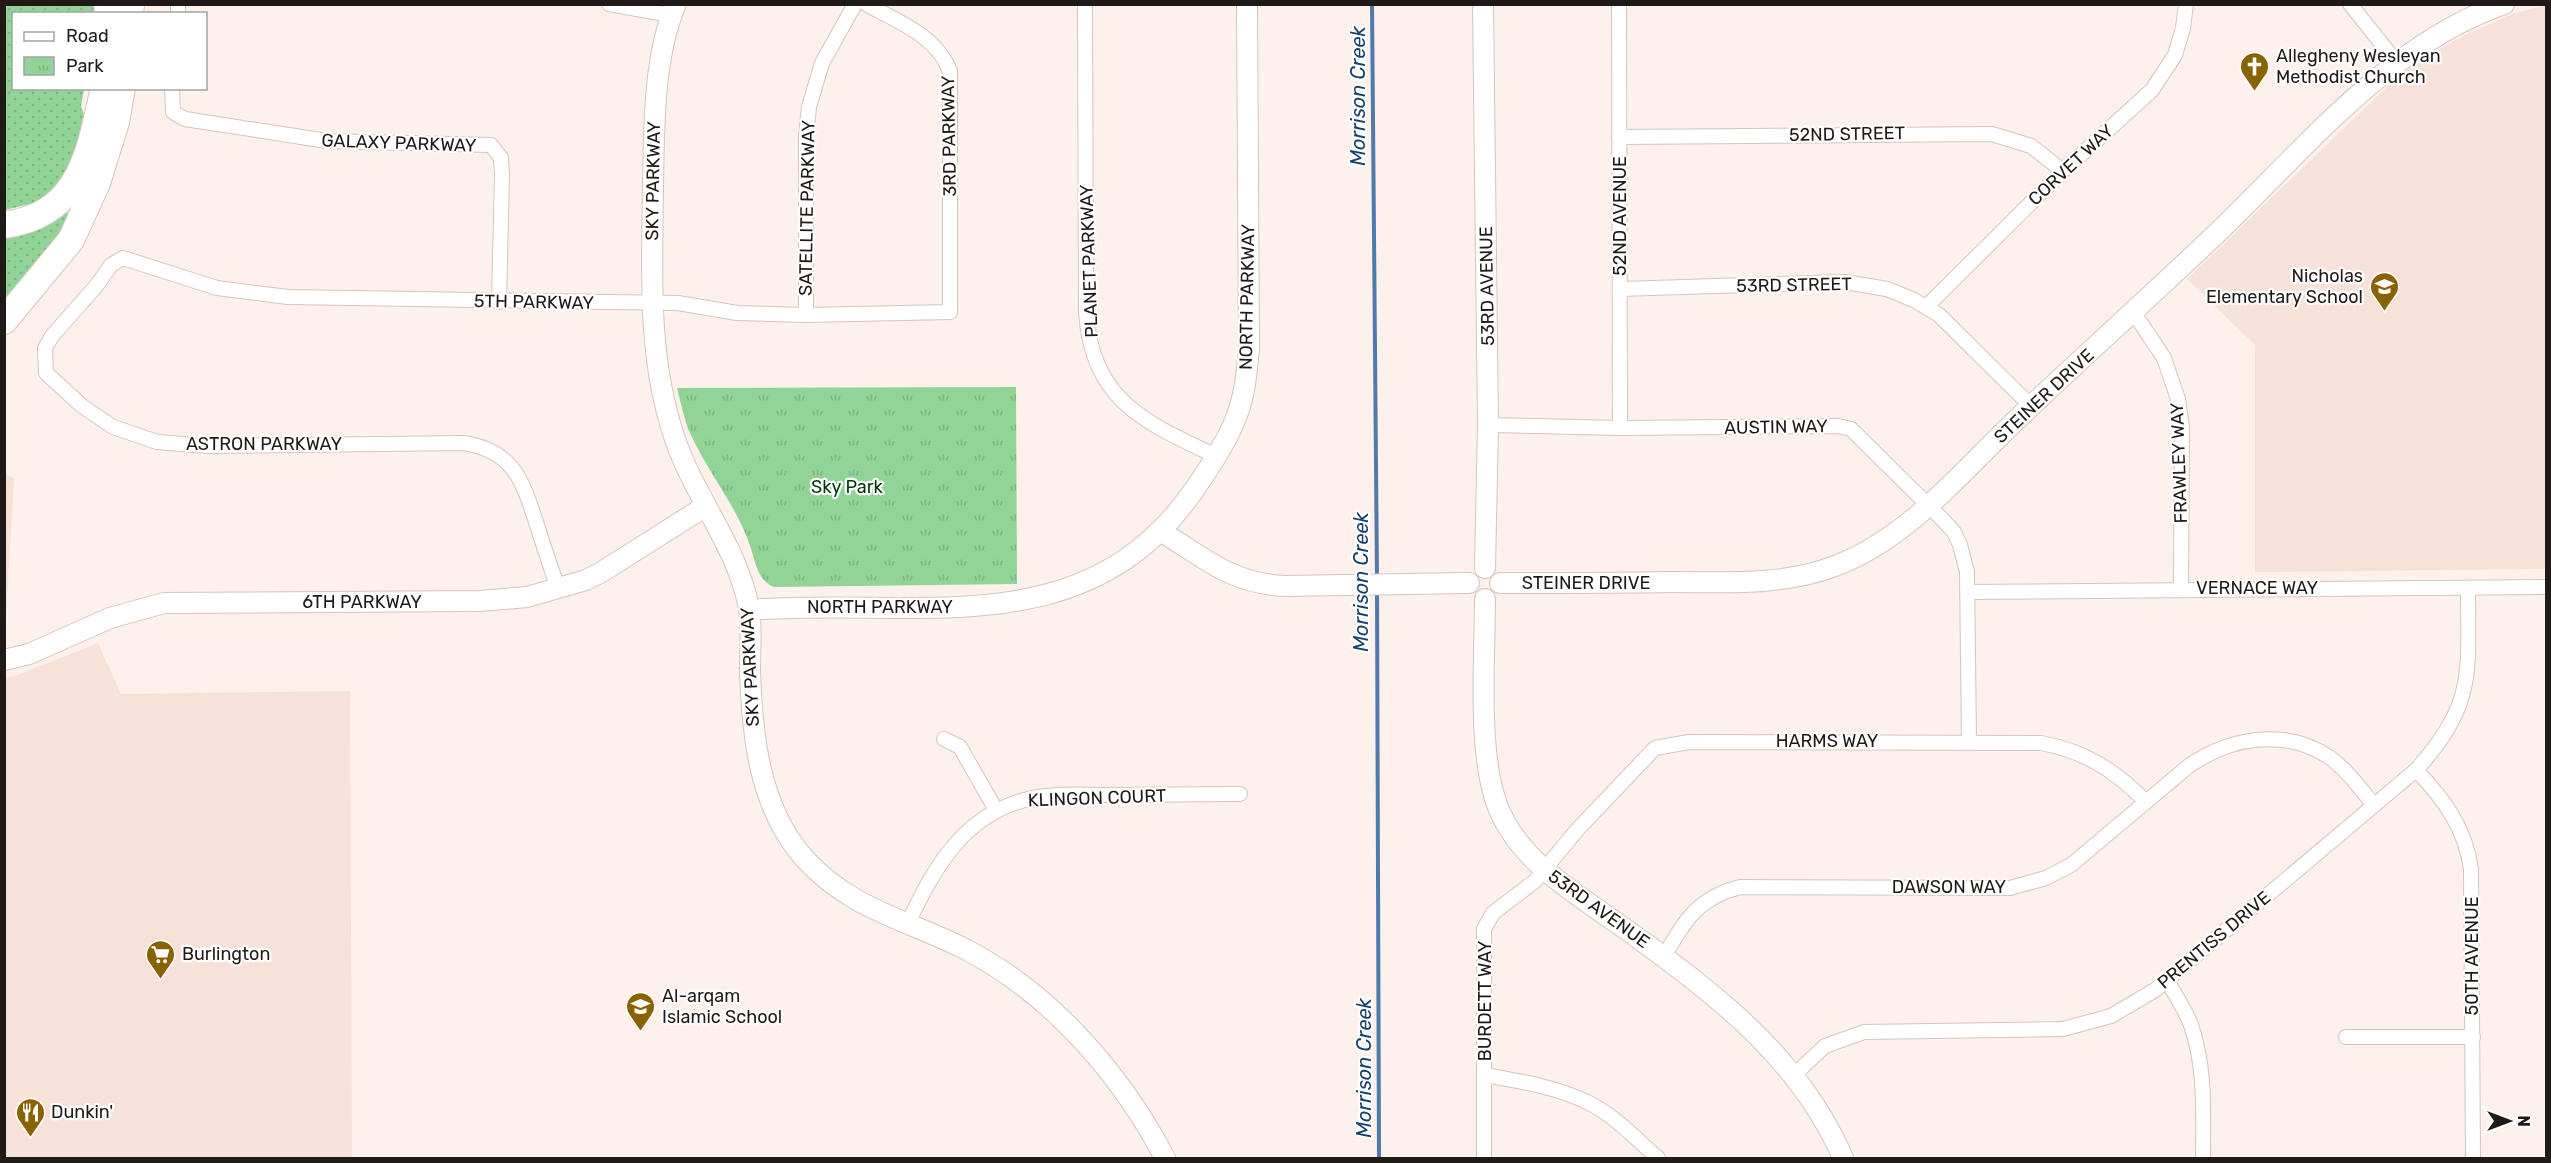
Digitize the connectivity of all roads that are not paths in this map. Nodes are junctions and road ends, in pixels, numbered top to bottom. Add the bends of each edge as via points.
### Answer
1 (609, 4) edge
2 (855, 4) edge
3 (866, 4) edge
4 (1085, 4) edge
5 (1247, 4) edge
6 (1483, 4) edge
7 (1619, 4) edge
8 (2186, 4) edge
9 (2349, 4) edge
10 (2492, 6) edge
11 (674, 10) edge
12 (2397, 63) junction
13 (104, 90) edge
14 (122, 90) edge
15 (172, 90) edge
16 (1619, 137) junction
17 (2063, 171) junction
18 (4, 225) edge
19 (123, 258) joint
20 (1620, 289) junction
21 (499, 302) junction
22 (652, 303) junction
23 (1926, 307) junction
24 (950, 312) joint
25 (2134, 313) junction
26 (806, 315) junction
27 (4, 321) edge
28 (2031, 406) junction
29 (1488, 425) junction
30 (1620, 429) junction
31 (1214, 455) junction
32 (706, 506) junction
33 (1928, 506) junction
34 (1160, 531) junction
35 (1485, 568) junction
36 (1469, 583) junction
37 (1500, 583) junction
38 (2547, 587) edge
39 (558, 588) junction
40 (2181, 588) junction
41 (2468, 588) junction
42 (1968, 592) junction
43 (1485, 599) junction
44 (749, 610) junction
45 (4, 660) edge
46 (944, 739) dead end
47 (1970, 741) junction
48 (2416, 770) junction
49 (1240, 794) dead end
50 (2146, 802) junction
51 (2373, 804) junction
52 (996, 810) junction
53 (1544, 870) junction
54 (906, 925) junction
55 (1664, 956) junction
56 (2167, 980) junction
57 (2346, 1037) dead end
58 (2473, 1037) junction
59 (1795, 1074) junction
60 (1485, 1075) junction
61 (1165, 1158) edge
62 (1484, 1158) edge
63 (1658, 1158) edge
64 (1844, 1158) edge
65 (2203, 1158) edge
66 (2473, 1158) edge

1 - 11 street
2 - 26 street, SATELLITE PARKWAY via 822,63 809,107
3 - 24 street, 3RD PARKWAY via 931,41 943,54 950,71
4 - 31 street, PLANET PARKWAY via 1086,312 1091,346 1104,377 1130,410 1153,426
5 - 31 street, NORTH PARKWAY via 1249,348 1236,417
6 - 29 street, 53RD AVENUE
7 - 16 street, 52ND AVENUE
8 - 17 street, CORVET WAY via 2180,41 2160,79
9 - 12 street
10 - 12 street, STEINER DRIVE via 2419,45
11 - 22 street, SKY PARKWAY via 654,113
12 - 25 street, STEINER DRIVE
13 - 18 highway via 93,136 72,189 53,210 28,222
14 - 27 highway via 97,183 71,240
15 - 21 street, GALAXY PARKWAY via 173,112 185,119 327,141 491,145 501,158 502,175
16 - 17 street, 52ND STREET via 1992,134 2031,146
16 - 20 street, 52ND AVENUE
17 - 23 street, CORVET WAY
19 - 21 street, 5TH PARKWAY via 217,288 288,297
19 - 39 street, ASTRON PARKWAY via 111,265 45,348 46,373 82,406 113,427 157,442 208,446 478,445 503,458 522,480
20 - 23 street, 53RD STREET via 1845,282 1887,289
20 - 30 street, 52ND AVENUE
21 - 22 street, 5TH PARKWAY
22 - 26 street, 5TH PARKWAY via 678,303 723,312
22 - 32 street, SKY PARKWAY via 665,408 681,455
23 - 28 street, 53RD STREET
24 - 26 street, 5TH PARKWAY
25 - 28 street, STEINER DRIVE
25 - 40 street, FRAWLEY WAY via 2164,358 2180,406
28 - 33 street, STEINER DRIVE
29 - 30 street, AUSTIN WAY
29 - 35 street, 53RD AVENUE
30 - 33 street, AUSTIN WAY via 1851,429
31 - 34 street, NORTH PARKWAY via 1185,503
32 - 39 street, 6TH PARKWAY via 600,573
32 - 44 street, SKY PARKWAY via 735,565
33 - 37 street, STEINER DRIVE via 1865,552 1834,567 1781,580
33 - 42 street, AUSTIN WAY via 1957,538 1966,566
34 - 36 street via 1220,570 1254,583
34 - 44 street, NORTH PARKWAY via 1091,579 1011,604
35 - 36 street via 1477,570
35 - 37 street via 1492,570
36 - 43 street via 1474,594
37 - 43 street via 1492,597
38 - 41 street, VERNACE WAY
39 - 45 street, 6TH PARKWAY via 527,597 470,601 164,603 110,618 29,654
40 - 41 street, VERNACE WAY
40 - 42 street, VERNACE WAY
41 - 48 street, PRENTISS DRIVE via 2468,662 2463,696 2446,735
42 - 47 street, AUSTIN WAY
43 - 53 street, 53RD AVENUE via 1489,775 1504,819
44 - 54 street, SKY PARKWAY via 754,739 760,770 783,829 823,878 853,900
46 - 52 street via 960,747
47 - 50 street, HARMS WAY via 2041,743 2068,749 2117,774
47 - 53 street, HARMS WAY via 1662,745 1577,830
48 - 51 street, PRENTISS DRIVE
48 - 58 street, 50TH AVENUE via 2453,814 2469,855
49 - 52 street, KLINGON COURT via 1042,796
50 - 51 street, DAWSON WAY via 2203,756 2241,742 2272,738 2302,744 2330,758
50 - 55 street, DAWSON WAY via 2071,865 2046,878 2010,888 1755,887 1726,891 1701,904
51 - 56 street, PRENTISS DRIVE
52 - 54 street, KLINGON COURT via 945,854
53 - 55 street, 53RD AVENUE
53 - 60 street, BURDETT WAY via 1493,913 1484,929
54 - 61 street, SKY PARKWAY via 964,948 1000,971 1074,1032 1118,1082
55 - 59 street, 53RD AVENUE via 1723,1002
56 - 59 street, PRENTISS DRIVE via 2126,1009 2079,1026 2046,1030 1878,1030 1851,1035 1825,1046
56 - 65 street via 2185,1011 2198,1051
57 - 58 street
58 - 66 street, 50TH AVENUE
59 - 64 street, 53RD AVENUE
60 - 62 street, BURDETT WAY
60 - 63 street via 1534,1084 1588,1102 1622,1125

